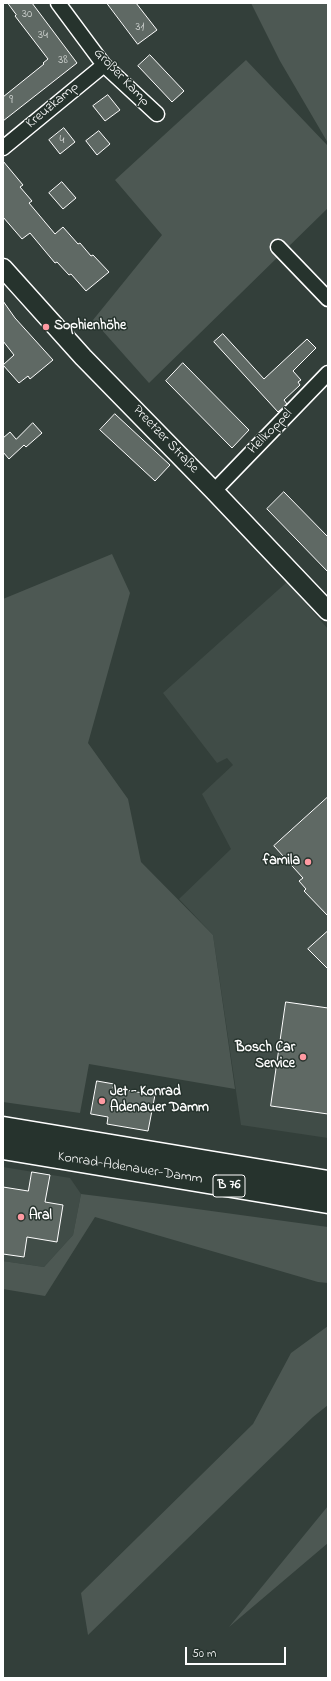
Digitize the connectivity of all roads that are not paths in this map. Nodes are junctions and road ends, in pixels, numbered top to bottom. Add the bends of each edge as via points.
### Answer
1 (58, 3) edge
2 (104, 65) junction
3 (157, 114) dead end
4 (3, 148) edge
5 (278, 247) dead end
6 (3, 268) edge
7 (328, 299) edge
8 (328, 373) edge
9 (214, 491) junction
10 (328, 611) edge
11 (3, 1128) edge
12 (3, 1148) edge
13 (328, 1182) edge
14 (328, 1202) edge

1 - 2 street, Großer Kamp
2 - 3 street, Großer Kamp
2 - 4 street, Kreuzkamp
5 - 7 street
6 - 9 street, Preetzer Straße via 83,358
8 - 9 street, Hellkoppel
9 - 10 street, Preetzer Straße
11 - 13 highway, Konrad-Adenauer-Damm / B 76
12 - 14 highway, Konrad-Adenauer-Damm / B 76

